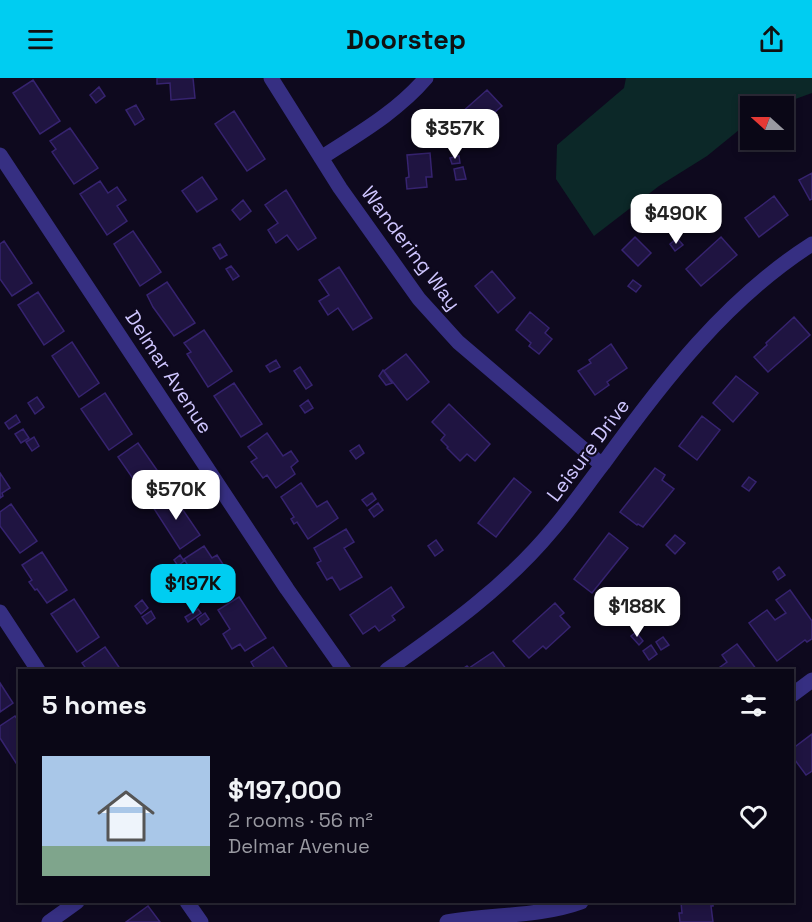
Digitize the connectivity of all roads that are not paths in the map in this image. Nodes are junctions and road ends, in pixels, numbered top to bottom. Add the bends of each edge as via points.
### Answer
1 (271, 78) edge
2 (426, 78) edge
3 (0, 155) edge
4 (321, 158) junction
5 (812, 244) edge
6 (602, 465) junction
7 (0, 612) edge
8 (37, 669) edge
9 (343, 669) edge
10 (388, 669) edge
11 (812, 680) edge
12 (794, 694) edge
13 (76, 903) edge
14 (188, 903) edge
15 (578, 903) edge
16 (49, 922) edge
17 (201, 922) edge
18 (447, 922) edge

1 - 4 street, Wandering Way
2 - 4 street via 382,119
3 - 9 street, Delmar Avenue
4 - 6 street, Wandering Way via 419,299 467,350
5 - 6 street, Leisure Drive via 740,300 703,337
6 - 10 street, Leisure Drive via 517,570 473,608
7 - 8 street
11 - 12 street
13 - 16 street
14 - 17 street
15 - 18 street

